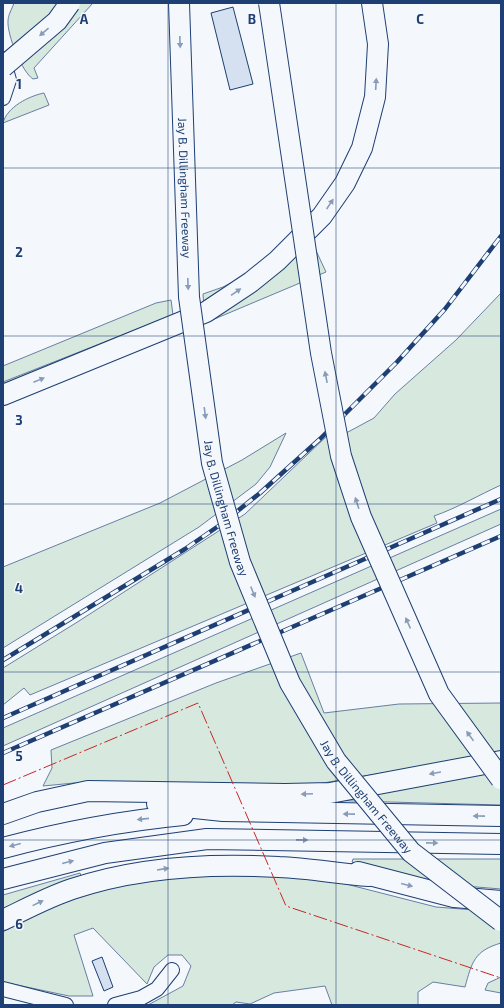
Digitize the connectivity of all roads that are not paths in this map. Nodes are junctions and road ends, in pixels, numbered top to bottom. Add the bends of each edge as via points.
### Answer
1 (70, 3) edge
2 (179, 3) edge
3 (269, 3) edge
4 (372, 3) edge
5 (3, 59) edge
6 (3, 67) edge
7 (3, 98) edge
8 (3, 395) edge
9 (501, 761) edge
10 (501, 779) edge
11 (37, 802) junction
12 (223, 811) junction
13 (3, 814) edge
14 (501, 816) edge
15 (207, 839) junction
16 (501, 844) edge
17 (3, 848) edge
18 (369, 876) junction
19 (3, 879) edge
20 (501, 901) edge
21 (3, 920) edge
22 (501, 921) edge
23 (172, 970) dead end
24 (3, 989) edge
25 (66, 1005) edge
26 (115, 1005) edge

1 -> 6 highway, bridge via 57,21
2 -> 22 highway, Jay B. Dillingham Freeway, bridge via 189,297 212,462 240,562 290,683 336,761 411,852
10 -> 3 highway, bridge via 439,694 361,517 341,456 321,353
8 -> 4 highway, bridge via 206,312 277,262 322,216 345,183 362,148 375,97 378,44
5 - 7 street via 9,80
9 -> 11 highway via 330,793 88,791
11 - 12 highway via 139,802
11 - 13 highway
14 -> 12 highway
12 -> 17 highway via 130,820 53,834
15 -> 16 highway
15 - 18 highway via 319,860
19 -> 15 highway via 105,853
18 -> 20 highway via 454,897
21 -> 18 highway via 71,889 102,880 168,868 240,865
23 - 26 street via 157,989 141,998
24 - 25 street

